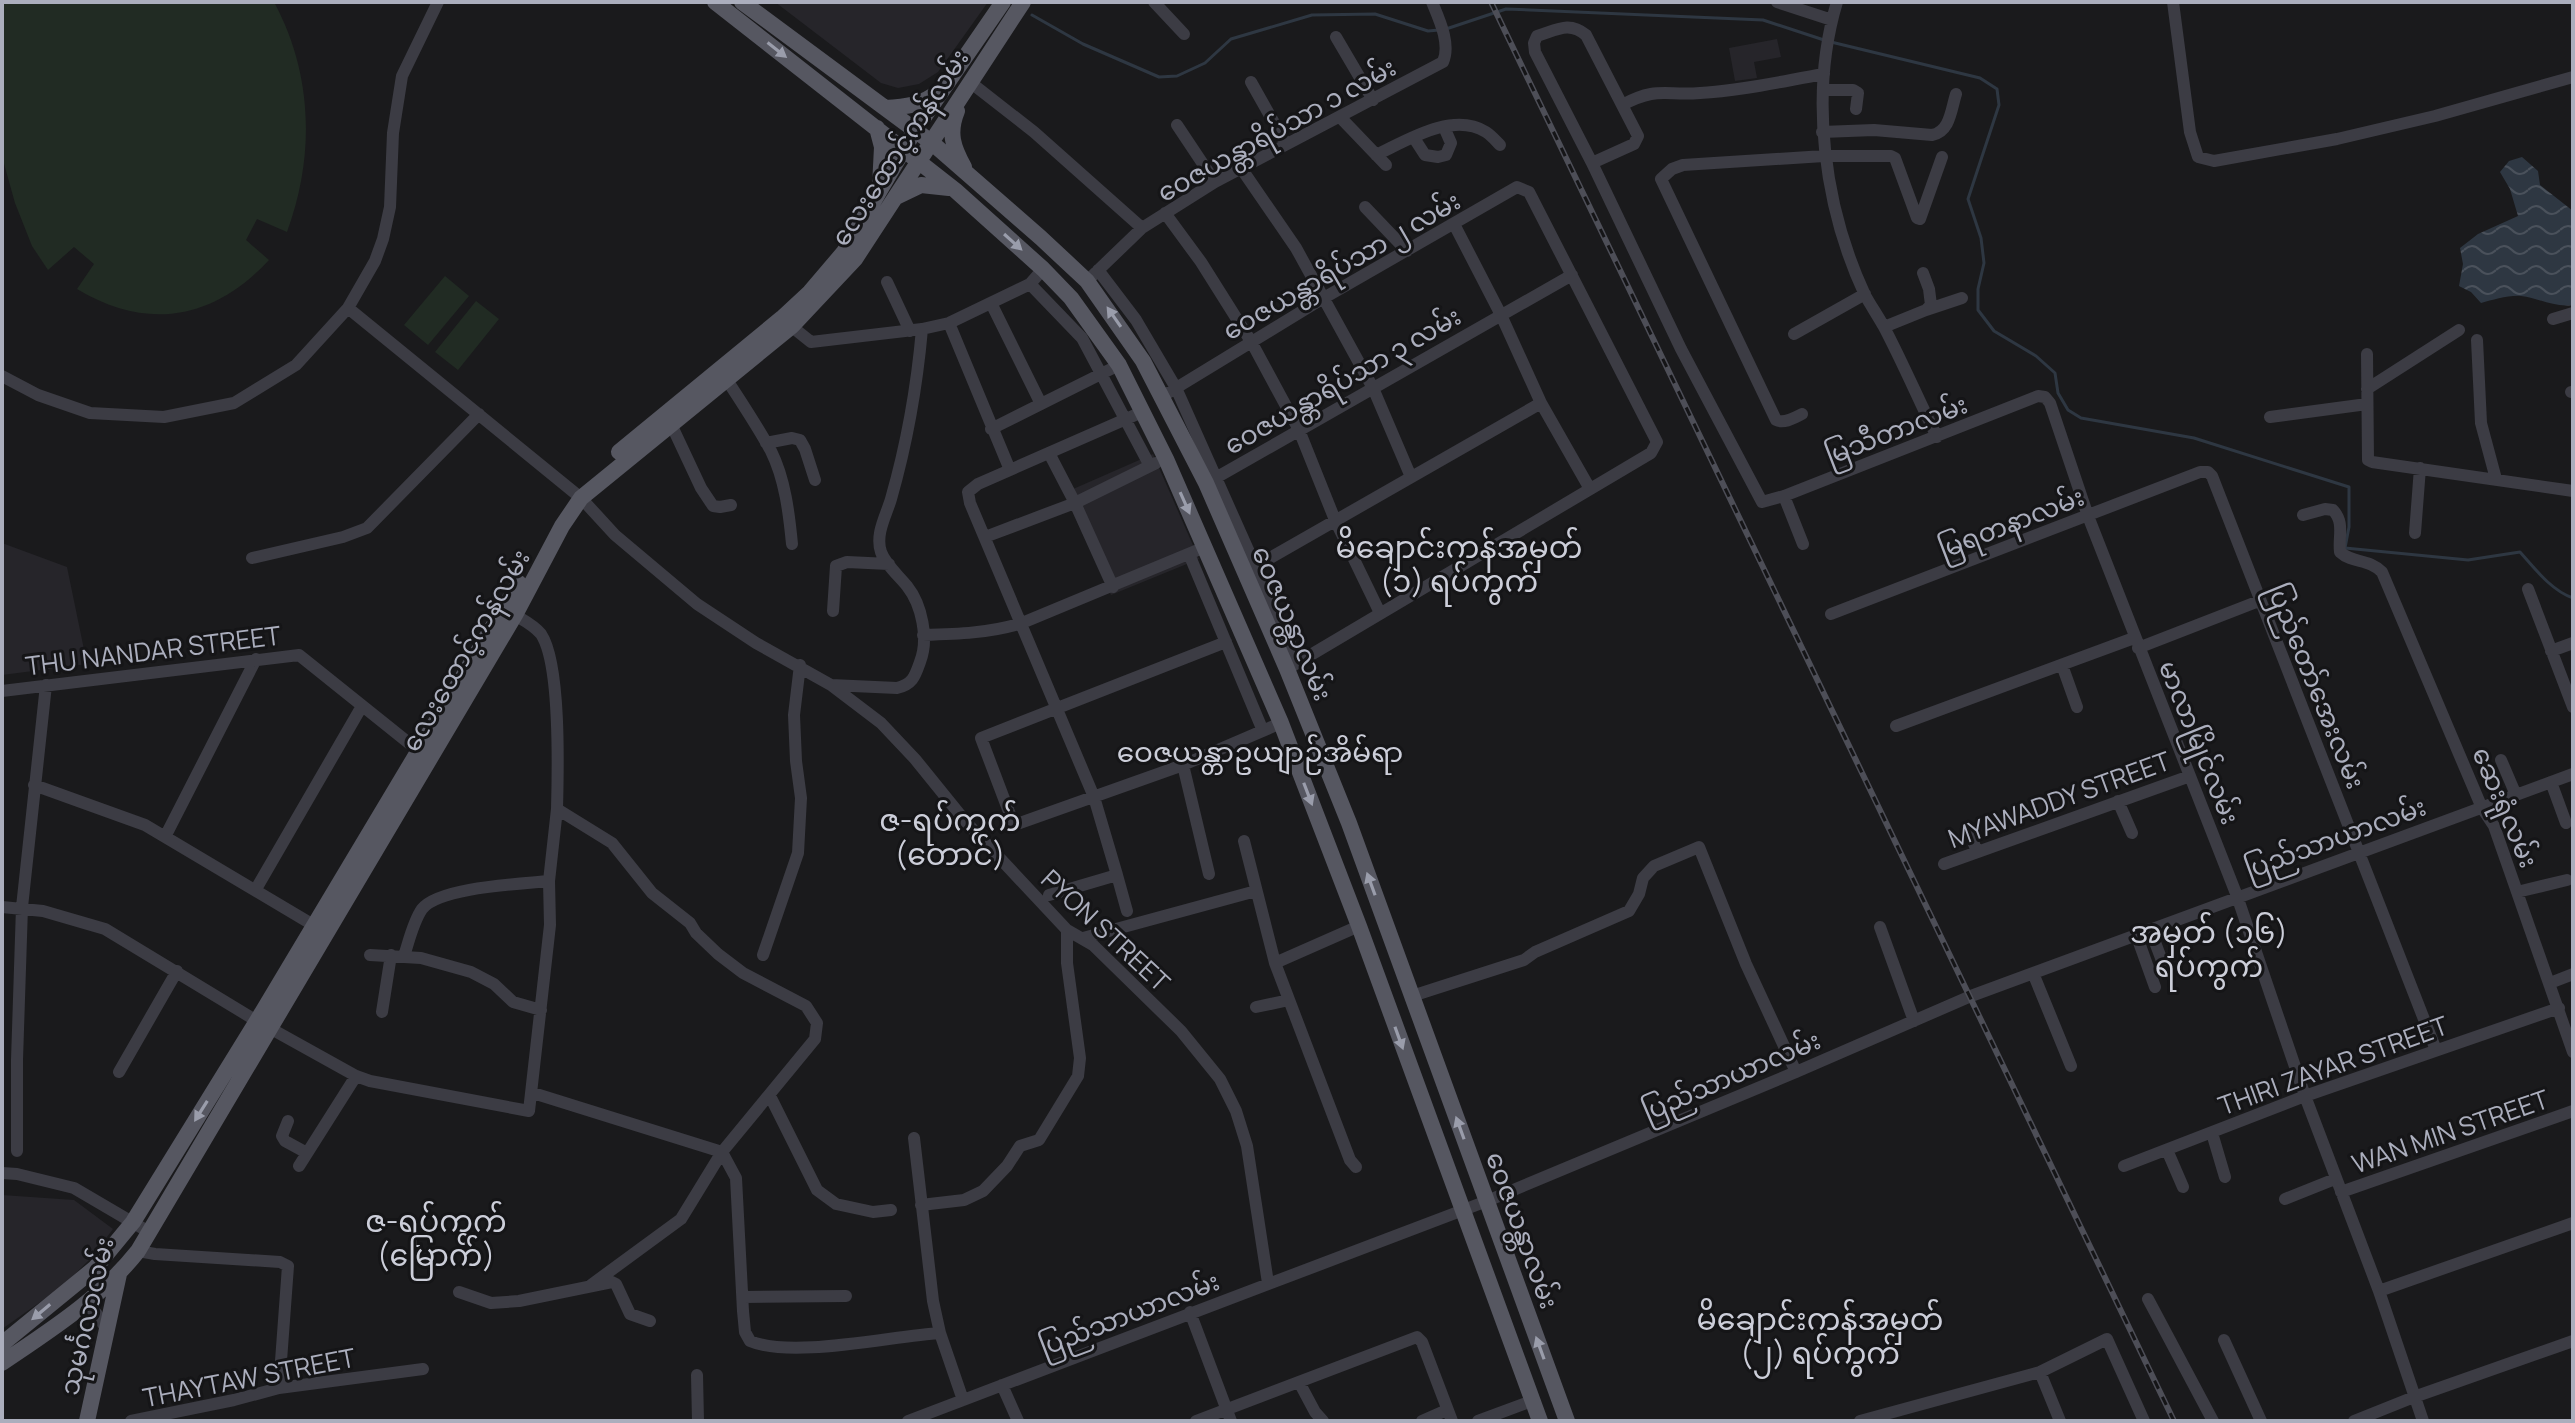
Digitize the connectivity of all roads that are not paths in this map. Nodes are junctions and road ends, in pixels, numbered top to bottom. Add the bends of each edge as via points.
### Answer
1 (438, 2) edge
2 (715, 2) edge
3 (742, 2) edge
4 (1003, 2) edge
5 (1023, 2) edge
6 (1154, 2) edge
7 (1432, 2) edge
8 (1777, 2) edge
9 (1837, 2) edge
10 (2173, 2) edge
11 (1830, 26) junction
12 (1184, 34) dead end
13 (1336, 37) dead end
14 (1824, 74) junction
15 (2573, 77) edge
16 (1251, 82) dead end
17 (946, 86) junction
18 (967, 86) junction
19 (1825, 90) junction
20 (1956, 94) dead end
21 (1373, 100) junction
22 (1622, 105) junction
23 (885, 108) junction
24 (1856, 109) dead end
25 (1340, 117) junction
26 (1177, 125) dead end
27 (1444, 127) junction
28 (877, 128) junction
29 (915, 130) junction
30 (1822, 132) junction
31 (1414, 138) junction
32 (931, 142) junction
33 (1286, 144) junction
34 (1500, 145) dead end
35 (904, 150) junction
36 (1376, 155) junction
37 (1824, 156) junction
38 (1942, 157) dead end
39 (918, 161) junction
40 (1592, 163) junction
41 (1386, 165) dead end
42 (1241, 168) junction
43 (969, 176) junction
44 (1215, 182) junction
45 (955, 190) junction
46 (887, 195) junction
47 (1365, 207) dead end
48 (1165, 213) junction
49 (1454, 224) junction
50 (1142, 228) junction
51 (1407, 251) junction
52 (1043, 269) junction
53 (1923, 273) dead end
54 (1572, 275) junction
55 (1092, 276) junction
56 (887, 282) dead end
57 (1030, 284) junction
58 (1865, 294) junction
59 (1962, 298) dead end
60 (1322, 299) junction
61 (991, 303) junction
62 (348, 308) junction
63 (1926, 310) junction
64 (2573, 313) edge
65 (1501, 315) junction
66 (2553, 319) dead end
67 (787, 322) junction
68 (949, 323) junction
69 (1884, 327) junction
70 (916, 330) junction
71 (2459, 330) dead end
72 (1794, 334) dead end
73 (2477, 340) dead end
74 (1252, 343) junction
75 (2367, 354) dead end
76 (1143, 361) junction
77 (1121, 369) junction
78 (1101, 375) junction
79 (2, 376) edge
80 (727, 380) junction
81 (1373, 388) junction
82 (2367, 389) junction
83 (1169, 392) junction
84 (694, 397) junction
85 (2045, 397) joint
86 (1541, 403) junction
87 (1041, 404) junction
88 (2367, 404) junction
89 (1142, 412) junction
90 (479, 414) junction
91 (1802, 414) dead end
92 (2270, 417) dead end
93 (1124, 420) junction
94 (671, 424) junction
95 (991, 429) junction
96 (1299, 430) junction
97 (1937, 437) junction
98 (766, 443) junction
99 (1049, 453) junction
100 (1166, 459) junction
101 (614, 463) junction
102 (1150, 466) junction
103 (2420, 468) junction
104 (1010, 470) junction
105 (2208, 472) joint
106 (1411, 477) junction
107 (2496, 479) junction
108 (815, 480) dead end
109 (1212, 480) junction
110 (1590, 489) junction
111 (2573, 491) edge
112 (576, 494) junction
113 (1784, 496) junction
114 (1075, 503) junction
115 (731, 505) dead end
116 (2303, 515) dead end
117 (2088, 516) junction
118 (1335, 520) junction
119 (2415, 533) dead end
120 (985, 537) junction
121 (792, 544) dead end
122 (1803, 544) dead end
123 (1205, 547) junction
124 (1189, 554) junction
125 (252, 558) dead end
126 (889, 564) junction
127 (1250, 569) junction
128 (1113, 587) junction
129 (2528, 589) dead end
130 (2259, 601) junction
131 (833, 611) dead end
132 (510, 613) junction
133 (1380, 613) junction
134 (1831, 614) dead end
135 (1022, 623) junction
136 (923, 635) junction
137 (1226, 642) junction
138 (2136, 643) junction
139 (2573, 643) edge
140 (2551, 651) junction
141 (256, 659) junction
142 (800, 665) junction
143 (1293, 665) junction
144 (2062, 665) junction
145 (46, 685) junction
146 (831, 685) junction
147 (2, 691) edge
148 (362, 706) junction
149 (2077, 707) dead end
150 (2573, 707) edge
151 (1058, 709) junction
152 (1281, 723) junction
153 (1896, 726) dead end
154 (1263, 731) junction
155 (425, 756) junction
156 (2501, 760) dead end
157 (1183, 765) junction
158 (2573, 774) edge
159 (2190, 776) junction
160 (2551, 782) junction
161 (34, 785) junction
162 (2516, 795) junction
163 (1094, 797) junction
164 (2118, 801) junction
165 (2482, 808) junction
166 (557, 809) junction
167 (1349, 823) junction
168 (2566, 823) dead end
169 (1968, 828) dead end
170 (1323, 833) junction
171 (2132, 833) dead end
172 (166, 835) junction
173 (1244, 841) dead end
174 (1977, 852) junction
175 (2359, 852) junction
176 (1944, 864) dead end
177 (1209, 874) dead end
178 (1117, 875) junction
179 (2567, 880) dead end
180 (549, 881) junction
181 (256, 889) junction
182 (1256, 891) junction
183 (2517, 892) junction
184 (1049, 895) dead end
185 (2237, 896) junction
186 (2, 907) edge
187 (22, 907) junction
188 (1127, 911) dead end
189 (1359, 926) junction
190 (1880, 927) dead end
191 (320, 929) junction
192 (2150, 929) junction
193 (1067, 930) junction
194 (2136, 934) junction
195 (1083, 938) junction
196 (370, 955) dead end
197 (763, 955) dead end
198 (397, 956) junction
199 (1275, 963) junction
200 (2164, 966) dead end
201 (177, 971) junction
202 (2033, 973) junction
203 (2573, 974) edge
204 (2550, 983) junction
205 (2155, 987) dead end
206 (1412, 996) junction
207 (1289, 1000) junction
208 (1256, 1007) dead end
209 (2559, 1008) junction
210 (541, 1010) junction
211 (382, 1012) dead end
212 (1914, 1021) junction
213 (263, 1024) junction
214 (2436, 1050) junction
215 (2573, 1052) edge
216 (2, 1059) edge
217 (17, 1060) junction
218 (2071, 1066) dead end
219 (119, 1072) dead end
220 (1796, 1072) junction
221 (356, 1076) junction
222 (227, 1084) junction
223 (533, 1093) junction
224 (770, 1096) junction
225 (2305, 1096) junction
226 (2573, 1111) edge
227 (288, 1121) dead end
228 (2212, 1133) junction
229 (914, 1138) dead end
230 (2167, 1150) junction
231 (17, 1151) dead end
232 (722, 1152) junction
233 (307, 1153) junction
234 (299, 1166) dead end
235 (2124, 1166) dead end
236 (1356, 1167) dead end
237 (2, 1173) edge
238 (2225, 1177) dead end
239 (2335, 1179) junction
240 (2183, 1187) dead end
241 (2341, 1192) junction
242 (2285, 1199) dead end
243 (1487, 1201) junction
244 (921, 1205) junction
245 (891, 1210) dead end
246 (1462, 1211) junction
247 (133, 1222) junction
248 (2573, 1223) edge
249 (149, 1232) junction
250 (138, 1251) junction
251 (118, 1276) junction
252 (80, 1280) junction
253 (1268, 1283) junction
254 (591, 1285) junction
255 (103, 1290) junction
256 (2379, 1291) junction
257 (459, 1292) dead end
258 (846, 1296) dead end
259 (743, 1297) junction
260 (2148, 1299) dead end
261 (111, 1308) junction
262 (82, 1309) junction
263 (1190, 1312) junction
264 (650, 1321) dead end
265 (107, 1330) junction
266 (940, 1333) junction
267 (2224, 1340) dead end
268 (2573, 1341) edge
269 (2, 1344) edge
270 (2, 1363) edge
271 (423, 1369) dead end
272 (2040, 1372) junction
273 (697, 1375) dead end
274 (1299, 1382) junction
275 (1002, 1385) junction
276 (279, 1388) junction
277 (2414, 1397) junction
278 (963, 1400) junction
279 (1532, 1401) junction
280 (1229, 1415) edge
281 (1449, 1416) edge
282 (1901, 1416) edge
283 (87, 1421) edge
284 (131, 1421) edge
285 (698, 1421) edge
286 (908, 1421) edge
287 (1018, 1421) edge
288 (1196, 1421) edge
289 (1323, 1421) edge
290 (1422, 1421) edge
291 (1478, 1421) edge
292 (1540, 1421) edge
293 (1567, 1421) edge
294 (1860, 1421) edge
295 (2060, 1421) edge
296 (2144, 1421) edge
297 (2213, 1421) edge
298 (2261, 1421) edge
299 (2354, 1421) edge
300 (2423, 1421) edge

1 - 62 street via 402,76 383,239
2 -> 28 main road, ဝေဇယန္တာလမ်း
3 - 23 main road, ဝေဇယန္တာလမ်း
4 - 17 main road, လေးထောင့်ကန်လမ်း
5 - 18 main road, လေးထောင့်ကန်လမ်း
6 - 12 street
7 - 21 street, ဝေဇယန္တာရိပ်သာ ၁ လမ်း via 1447,53 1443,62
8 - 11 street
9 - 11 street
10 - 15 street via 2190,132 2198,157 2214,161 2337,139
11 - 14 street
13 - 21 street
14 - 19 street
14 - 22 street via 1701,93 1655,92
16 - 33 street
17 - 23 main road via 928,101
17 - 29 main road, လေးထောင့်ကန်လမ်း
18 - 32 main road, လေးထောင့်ကန်လမ်း
18 - 43 main road via 951,125 951,139
18 - 50 street via 1034,132
19 - 24 street via 1858,93
19 - 30 street
20 - 30 street via 1940,134
21 - 25 street, ဝေဇယန္တာရိပ်သာ ၁ လမ်း
22 - 40 street via 1637,141
22 - 40 street via 1586,35 1570,26 1537,36 1535,52
23 - 29 main road, ဝေဇယန္တာလမ်း
25 - 33 street, ဝေဇယန္တာရိပ်သာ ၁ လမ်း
25 - 36 street
26 - 44 street
27 - 31 street
27 - 31 street via 1451,143 1446,155 1425,155
27 - 34 street via 1485,131
28 - 35 main road, ဝေဇယန္တာလမ်း
28 - 46 main road
29 - 32 main road, ဝေဇယန္တာလမ်း
29 - 35 main road, လေးထောင့်ကန်လမ်း
30 - 37 street
31 - 36 street
32 - 39 main road, လေးထောင့်ကန်လမ်း
32 - 43 main road, ဝေဇယန္တာလမ်း
33 - 42 street, ဝေဇယန္တာရိပ်သာ ၁ လမ်း
35 - 39 main road, ဝေဇယန္တာလမ်း
35 - 46 main road, လေးထောင့်ကန်လမ်း
36 - 41 street
37 - 38 street via 1895,158 1920,219
37 - 58 street via 1842,231
37 - 91 street via 1683,165 1661,179 1776,420
39 - 45 main road, ဝေဇယန္တာလမ်း
39 - 46 main road, လေးထောင့်ကန်လမ်း
40 - 113 street, မြသီတာလမ်း via 1762,502
42 - 44 street, ဝေဇယန္တာရိပ်သာ ၁ လမ်း
42 - 60 street via 1296,248
43 - 55 main road, ဝေဇယန္တာလမ်း
44 - 48 street, ဝေဇယန္တာရိပ်သာ ၁ လမ်း
45 - 46 main road via 921,185
45 -> 52 main road, ဝေဇယန္တာလမ်း
46 - 67 main road, လေးထောင့်ကန်လမ်း
47 - 51 street
48 - 50 street, ဝေဇယန္တာရိပ်သာ ၁ လမ်း
48 - 74 street
49 - 51 street, ဝေဇယန္တာရိပ်သာ ၂ လမ်း
49 - 54 street, ဝေဇယန္တာရိပ်သာ ၂ လမ်း via 1517,187 1529,192
49 - 65 street
50 - 55 street, ဝေဇယန္တာရိပ်သာ ၁ လမ်း
51 - 60 street, ဝေဇယန္တာရိပ်သာ ၂ လမ်း
52 - 57 street
52 - 77 main road, ဝေဇယန္တာလမ်း via 1071,298
53 - 63 street via 1931,305
54 - 65 street, ဝေဇယန္တာရိပ်သာ ၃ လမ်း
54 - 110 street via 1657,442 1651,453
76 -> 55 main road, ဝေဇယန္တာလမ်း
55 - 83 street via 1136,320
56 - 70 street
57 - 61 street
57 - 78 street via 1082,338
58 - 69 street
58 - 72 street
59 - 63 street
60 - 74 street, ဝေဇယန္တာရိပ်သာ ၂ လမ်း
60 - 81 street
61 - 68 street
61 - 87 street
62 - 79 street via 296,365 234,403 164,417 90,413
62 - 90 street, PYON STREET
63 - 69 street
64 - 66 street
65 - 81 street, ဝေဇယန္တာရိပ်သာ ၃ လမ်း
65 - 86 street
67 - 70 street via 811,342
67 - 80 main road, လေးထောင့်ကန်လမ်း
67 - 84 main road, လေးထောင့်ကန်လမ်း via 720,370
68 - 70 street
68 - 95 street
69 - 97 street
70 - 126 street via 911,410 879,537 881,554
71 - 82 street
73 - 107 street via 2481,423
74 - 83 street, ဝေဇယန္တာရိပ်သာ ၂ လမ်း
74 - 96 street
75 - 82 street
76 - 77 main road
76 - 83 main road, ဝေဇယန္တာလမ်း
77 - 78 street
77 - 89 main road, ဝေဇယန္တာလမ်း
78 - 87 street
78 - 93 street
80 - 84 main road, လေးထောင့်ကန်လမ်း
80 - 98 street
81 - 96 street, ဝေဇယန္တာရိပ်သာ ၃ လမ်း
81 - 106 street
82 - 88 street
83 - 109 main road, ဝေဇယန္တာလမ်း
84 - 94 main road, လေးထောင့်ကန်လမ်း
84 - 101 main road, လေးထောင့်ကန်လမ်း
85 - 97 street, မြသီတာလမ်း
85 - 117 street, မာလာမြိုင်လမ်း
86 - 106 street
86 - 110 street
87 - 95 street
88 - 92 street
88 - 103 street via 2368,460
89 - 93 street
89 - 100 main road, ဝေဇယန္တာလမ်း
90 - 112 street, PYON STREET
90 - 125 street via 367,528
93 - 99 street
93 - 102 street
94 - 101 main road, လေးထောင့်ကန်လမ်း
94 - 115 street via 713,506
95 - 104 street
96 - 109 street, ဝေဇယန္တာရိပ်သာ ၃ လမ်း
96 - 118 street
97 - 113 street, မြသီတာလမ်း
98 - 108 street via 800,440
98 - 121 street via 789,511
99 - 104 street
99 - 114 street
100 - 102 street
100 -> 123 main road, ဝေဇယန္တာလမ်း
101 - 112 main road, လေးထောင့်ကန်လမ်း
102 - 114 street
103 - 107 street
103 - 119 street
104 - 120 street via 968,492
105 - 117 street, မြရတနာလမ်း
105 - 130 street, ပြည်တော်အေးလမ်း
106 - 118 street
107 - 111 street
109 - 127 main road, ဝေဇယန္တာလမ်း
110 - 133 street
112 - 132 main road, လေးထောင့်ကန်လမ်း via 551,523
112 - 142 street, PYON STREET via 615,535 697,604
113 - 122 street
114 - 120 street
114 - 128 street
116 - 165 street, ဆေးရုံလမ်း via 2333,510 2341,528 2340,552 2373,563 2382,572
117 - 134 street, မြရတနာလမ်း
117 - 138 street, မာလာမြိုင်လမ်း
118 - 127 street
118 - 133 street
120 - 135 street
123 - 124 street
123 - 152 main road, ဝေဇယန္တာလမ်း
124 - 128 street
124 - 137 street
126 - 131 street via 836,566
126 - 136 street via 911,590
127 - 143 main road, ဝေဇယန္တာလမ်း
128 - 135 street
129 - 140 street
130 - 138 street
130 - 175 street, ပြည်တော်အေးလမ်း
132 - 155 main road, လေးထောင့်ကန်လမ်း
132 - 166 street via 542,636 555,677
133 - 143 street
135 - 136 street via 981,633
135 - 151 street
136 - 146 street via 922,656 906,685
137 - 151 street
137 - 154 street
138 - 144 street
138 - 159 street, မာလာမြိုင်လမ်း
139 - 140 street
140 - 150 street
141 - 145 street, THU NANDAR STREET
141 - 148 street, THU NANDAR STREET via 299,655
141 - 172 street
142 - 146 street, PYON STREET
142 - 197 street via 794,715 801,798 798,853
143 - 167 main road, ဝေဇယန္တာလမ်း
144 - 149 street
144 - 153 street
145 - 147 street, THU NANDAR STREET
145 - 161 street
146 - 193 street, PYON STREET via 898,739 966,822
148 - 155 street, THU NANDAR STREET
148 - 181 street
151 - 163 street
151 - 163 street via 981,738 1014,825
152 - 154 street
152 -> 170 main road, ဝေဇယန္တာလမ်း
154 - 157 street
155 - 191 main road, လေးထောင့်ကန်လမ်း
156 - 162 street
157 - 163 street
157 - 177 street
158 - 160 street, ပြည်သာယာလမ်း
159 - 164 street, MYAWADDY STREET
159 - 185 street, မာလာမြိုင်လမ်း
160 - 162 street, ပြည်သာယာလမ်း
160 - 168 street
161 - 172 street
161 - 187 street
162 - 165 street, ပြည်သာယာလမ်း
163 - 178 street
164 - 171 street
164 - 174 street, MYAWADDY STREET
165 - 175 street, ပြည်သာယာလမ်း
165 - 183 street, ဆေးရုံလမ်း via 2494,826
166 - 180 street
166 - 224 street via 612,843 652,893 718,954 806,1006 817,1023 815,1039
167 - 170 main road
206 -> 167 main road, ဝေဇယန္တာလမ်း
169 - 174 street
170 - 189 main road, ဝေဇယန္တာလမ်း
172 - 181 street
173 - 182 street
174 - 176 street, MYAWADDY STREET
175 - 185 street, ပြည်သာယာလမ်း
175 - 214 street, ပြည်တော်အေးလမ်း
178 - 184 street
178 - 188 street
179 - 183 street
180 - 198 street via 474,888 434,900 420,913
180 - 210 street
181 - 191 street
182 - 195 street
182 - 199 street
183 - 204 street, ဆေးရုံလမ်း
185 - 192 street, ပြည်သာယာလမ်း
185 - 225 street, မာလာမြိုင်လမ်း
186 - 187 street
187 - 201 street via 105,929
187 - 217 street
189 - 199 street
189 -> 246 main road, ဝေဇယန္တာလမ်း
190 - 212 street
191 - 213 main road, လေးထောင့်ကန်လမ်း
192 - 194 street, ပြည်သာယာလမ်း
192 - 200 street
193 - 195 street, PYON STREET
193 - 244 street via 1078,1076 1039,1140 1020,1146 983,1191 964,1200
194 - 202 street, ပြည်သာယာလမ်း
194 - 205 street
195 - 253 street, PYON STREET via 1172,1021 1220,1079 1247,1146
196 - 198 street
198 - 210 street via 485,977 513,1002
198 - 211 street
199 - 207 street
201 - 213 street
201 - 219 street
202 - 212 street, ပြည်သာယာလမ်း
202 - 218 street
203 - 204 street
204 - 209 street, ဆေးရုံလမ်း
206 - 220 street via 1524,960 1629,911 1654,866 1699,847
243 -> 206 main road, ဝေဇယန္တာလမ်း
207 - 208 street
207 - 236 street
209 - 214 street, THIRI ZAYAR STREET
209 - 215 street, ဆေးရုံလမ်း
210 - 223 street
212 - 220 street, ပြည်သာယာလမ်း
213 - 221 street
213 - 222 main road, လေးထောင့်ကန်လမ်း
214 - 225 street, THIRI ZAYAR STREET
216 - 217 street
217 - 231 street
220 - 243 street, ပြည်သာယာလမ်း
221 - 223 street via 529,1111
221 - 233 street
222 -> 247 main road, လေးထောင့်ကန်လမ်း
222 - 249 main road, လေးထောင့်ကန်လမ်း
223 - 232 street
224 - 232 street
224 - 245 street via 817,1190 836,1204
225 - 228 street, THIRI ZAYAR STREET
225 - 239 street, မာလာမြိုင်လမ်း
226 - 241 street, WAN MIN STREET
227 - 233 street via 282,1136
228 - 230 street, THIRI ZAYAR STREET
228 - 238 street
229 - 244 street
230 - 235 street, THIRI ZAYAR STREET
230 - 240 street
232 - 254 street via 681,1219
232 - 259 street via 736,1178
233 - 234 street
237 - 247 street via 74,1188
239 - 241 street, မာလာမြိုင်လမ်း
239 - 242 street
241 - 256 street, မာလာမြိုင်လမ်း
243 - 246 street, ပြည်သာယာလမ်း
293 -> 243 main road, ဝေဇယန္တာလမ်း
244 - 266 street
246 - 253 street, ပြည်သာယာလမ်း
246 - 279 main road, ဝေဇယန္တာလမ်း
247 - 249 street
247 - 251 main road, သုမင်္ဂလာလမ်း
247 - 252 main road, လေးထောင့်ကန်လမ်း
248 - 256 street
249 - 250 main road, လေးထောင့်ကန်လမ်း
250 - 251 main road, လေးထောင့်ကန်လမ်း
250 - 276 street via 288,1266
251 - 255 main road, လေးထောင့်ကန်လမ်း
251 - 261 main road, သုမင်္ဂလာလမ်း
252 - 255 street
252 -> 269 main road, လေးထောင့်ကန်လမ်း
253 - 263 street, ပြည်သာယာလမ်း
254 - 257 street via 491,1303
254 - 264 street via 616,1284 630,1314
255 - 261 street
255 - 262 main road, လေးထောင့်ကန်လမ်း
256 - 277 street, မာလာမြိုင်လမ်း
258 - 259 street
259 - 266 street via 745,1332 761,1346 820,1347
260 - 297 street
261 - 265 main road, သုမင်္ဂလာလမ်း
262 - 265 street via 96,1313
262 - 270 main road, လေးထောင့်ကန်လမ်း
263 - 275 street, ပြည်သာယာလမ်း
263 - 280 street
265 - 283 main road, သုမင်္ဂလာလမ်း
266 - 278 street
267 - 298 street
268 - 277 street
271 - 276 street, THAYTAW STREET
272 - 282 street
272 - 295 street
272 - 296 street via 2107,1339
273 - 285 street
274 - 280 street
274 - 281 street via 1417,1337
274 - 289 street
275 - 278 street, ပြည်သာယာလမ်း
275 - 287 street
276 - 284 street, THAYTAW STREET
277 - 299 street
277 - 300 street, မာလာမြိုင်လမ်း
278 - 286 street, ပြည်သာယာလမ်း
279 - 291 street
279 - 292 main road, ဝေဇယန္တာလမ်း
280 - 288 street
281 - 290 street
282 - 294 street

